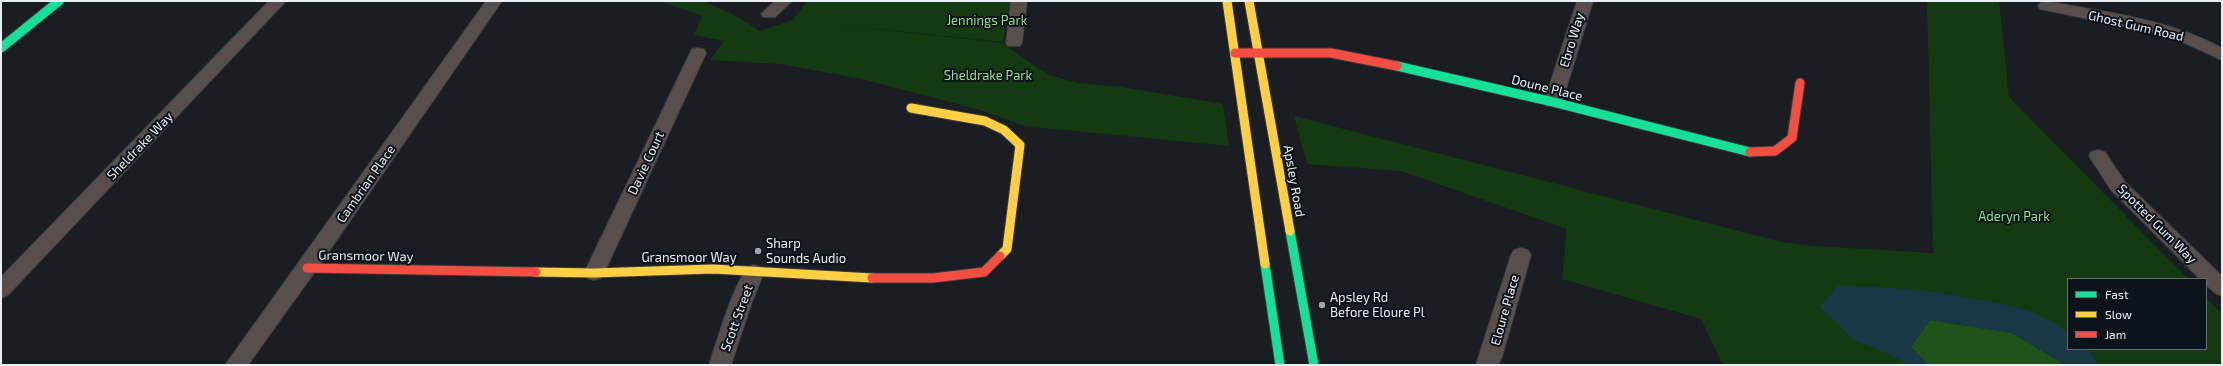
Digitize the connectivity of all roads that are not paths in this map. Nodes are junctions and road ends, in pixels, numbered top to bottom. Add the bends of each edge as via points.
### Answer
1 (59, 1) edge
2 (278, 1) edge
3 (494, 1) edge
4 (784, 1) edge
5 (1019, 1) edge
6 (1227, 1) edge
7 (1249, 1) edge
8 (1585, 1) edge
9 (2046, 6) dead end
10 (770, 14) dead end
11 (1014, 42) dead end
12 (1, 48) edge
13 (698, 53) dead end
14 (1235, 53) junction
15 (1258, 53) junction
16 (2222, 56) edge
17 (1800, 83) dead end
18 (1553, 102) junction
19 (911, 108) dead end
20 (2098, 156) dead end
21 (1521, 255) dead end
22 (307, 268) junction
23 (754, 272) junction
24 (594, 273) junction
25 (2222, 288) edge
26 (1, 290) edge
27 (236, 365) edge
28 (720, 365) edge
29 (1280, 365) edge
30 (1314, 365) edge
31 (1487, 365) edge

1 - 12 street
2 - 26 street, Sheldrake Way
3 - 22 street, Cambrian Place
4 - 10 street
5 - 11 street
6 - 14 street
7 - 15 street, Apsley Road
8 - 18 street, Ebro Way
9 - 16 street, Ghost Gum Road via 2170,32 2190,39
13 - 24 street, Davie Court
14 - 15 street, Doune Place
14 - 29 street
15 - 18 street, Doune Place via 1346,54
15 - 30 street, Apsley Road
17 - 18 street, Doune Place via 1792,138 1775,151 1746,152
19 - 23 street, Gransmoor Way via 985,121 1004,130 1020,145 1007,249 984,272 933,278 851,278
20 - 25 street, Spotted Gum Way via 2118,186
21 - 31 street, Eloure Place
22 - 24 street, Gransmoor Way
22 - 27 street, Cambrian Place
23 - 24 street, Gransmoor Way via 713,269
23 - 28 street, Scott Street

